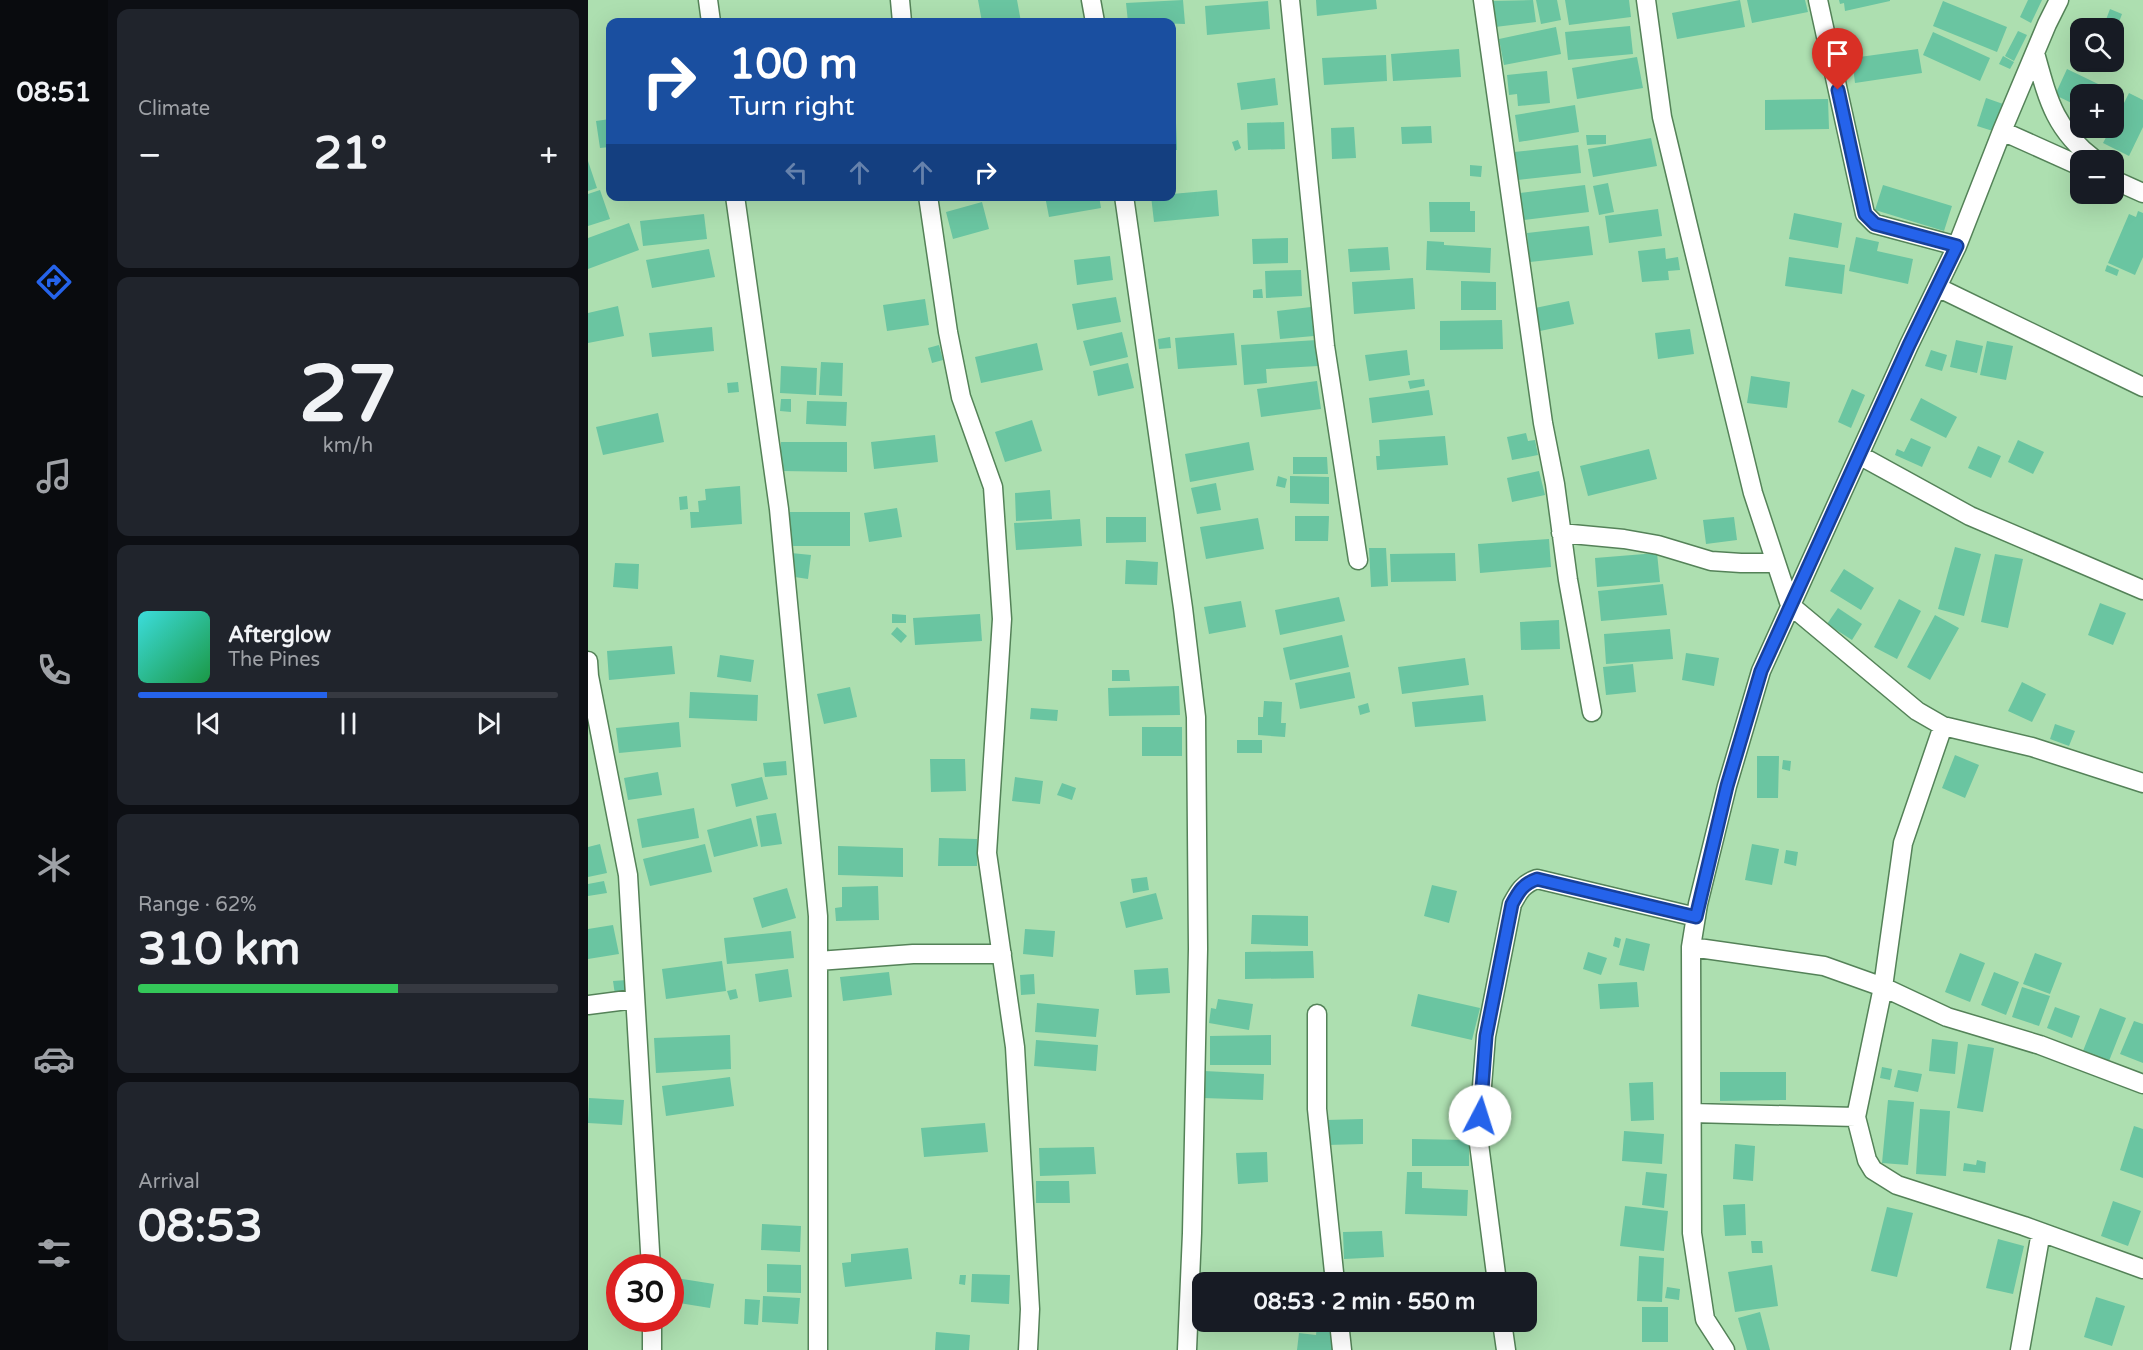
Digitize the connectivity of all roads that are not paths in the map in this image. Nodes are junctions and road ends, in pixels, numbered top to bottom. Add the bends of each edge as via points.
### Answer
1 (708, 0) edge
2 (900, 0) edge
3 (1091, 0) edge
4 (1290, 0) edge
5 (1483, 0) edge
6 (1646, 0) edge
7 (1818, 0) edge
8 (2059, 0) edge
9 (710, 18) edge
10 (902, 18) edge
11 (1094, 18) edge
12 (2035, 53) junction
13 (2002, 131) junction
14 (2082, 150) edge
15 (2070, 162) edge
16 (2124, 183) edge
17 (2143, 193) edge
18 (736, 201) edge
19 (929, 201) edge
20 (1125, 201) edge
21 (1957, 246) junction
22 (1937, 287) junction
23 (2143, 387) edge
24 (1859, 455) junction
25 (1561, 533) junction
26 (1358, 560) dead end
27 (1776, 563) junction
28 (2143, 590) edge
29 (1790, 605) junction
30 (588, 662) edge
31 (1593, 712) dead end
32 (1943, 726) junction
33 (2143, 783) edge
34 (1696, 917) junction
35 (1692, 947) junction
36 (1002, 954) junction
37 (818, 961) junction
38 (1883, 987) junction
39 (635, 999) junction
40 (588, 1005) edge
41 (1317, 1014) dead end
42 (2143, 1083) edge
43 (1692, 1113) junction
44 (1856, 1117) junction
45 (2041, 1232) junction
46 (650, 1254) edge
47 (2143, 1269) edge
48 (1334, 1272) edge
49 (1496, 1272) edge
50 (652, 1332) edge
51 (1340, 1332) edge
52 (1503, 1332) edge
53 (652, 1350) edge
54 (818, 1350) edge
55 (1028, 1350) edge
56 (1187, 1350) edge
57 (1342, 1350) edge
58 (1506, 1350) edge
59 (1725, 1350) edge
60 (2020, 1350) edge

1 - 9 street
2 - 10 street
3 - 11 street
4 - 26 street via 1325,346
5 - 25 street
6 - 27 street via 1662,117 1752,493
7 - 21 street via 1865,214 1875,224
8 - 12 street
12 - 13 street
12 - 14 street via 2056,116
13 - 15 street
13 - 21 street
16 - 17 street
18 - 37 street via 779,509 818,916
19 - 36 street via 962,397 993,487 1002,619 987,853
20 - 56 street via 1196,717 1198,949
21 - 22 street
22 - 23 street
22 - 24 street
24 - 28 street via 1970,516
24 - 29 street
25 - 27 street via 1658,545 1711,561
25 - 31 street
27 - 29 street
29 - 32 street via 1917,711
29 - 34 street via 1761,671 1727,786
30 - 39 street via 628,875
32 - 33 street via 2032,747
32 - 38 street via 1903,843
34 - 35 street
34 - 49 street via 1537,879 1526,882 1512,904 1486,1036 1478,1136
35 - 38 street via 1824,966
35 - 43 street
36 - 37 street via 913,954
36 - 55 street via 1015,1047 1030,1309
37 - 54 street
38 - 42 street via 1947,1017 2040,1045
38 - 44 street
39 - 40 street
39 - 46 street
41 - 48 street via 1317,1110
43 - 44 street
43 - 59 street via 1692,1233 1705,1319
44 - 45 street via 1867,1160 1884,1178
45 - 47 street
45 - 60 street
50 - 53 street
51 - 57 street
52 - 58 street

